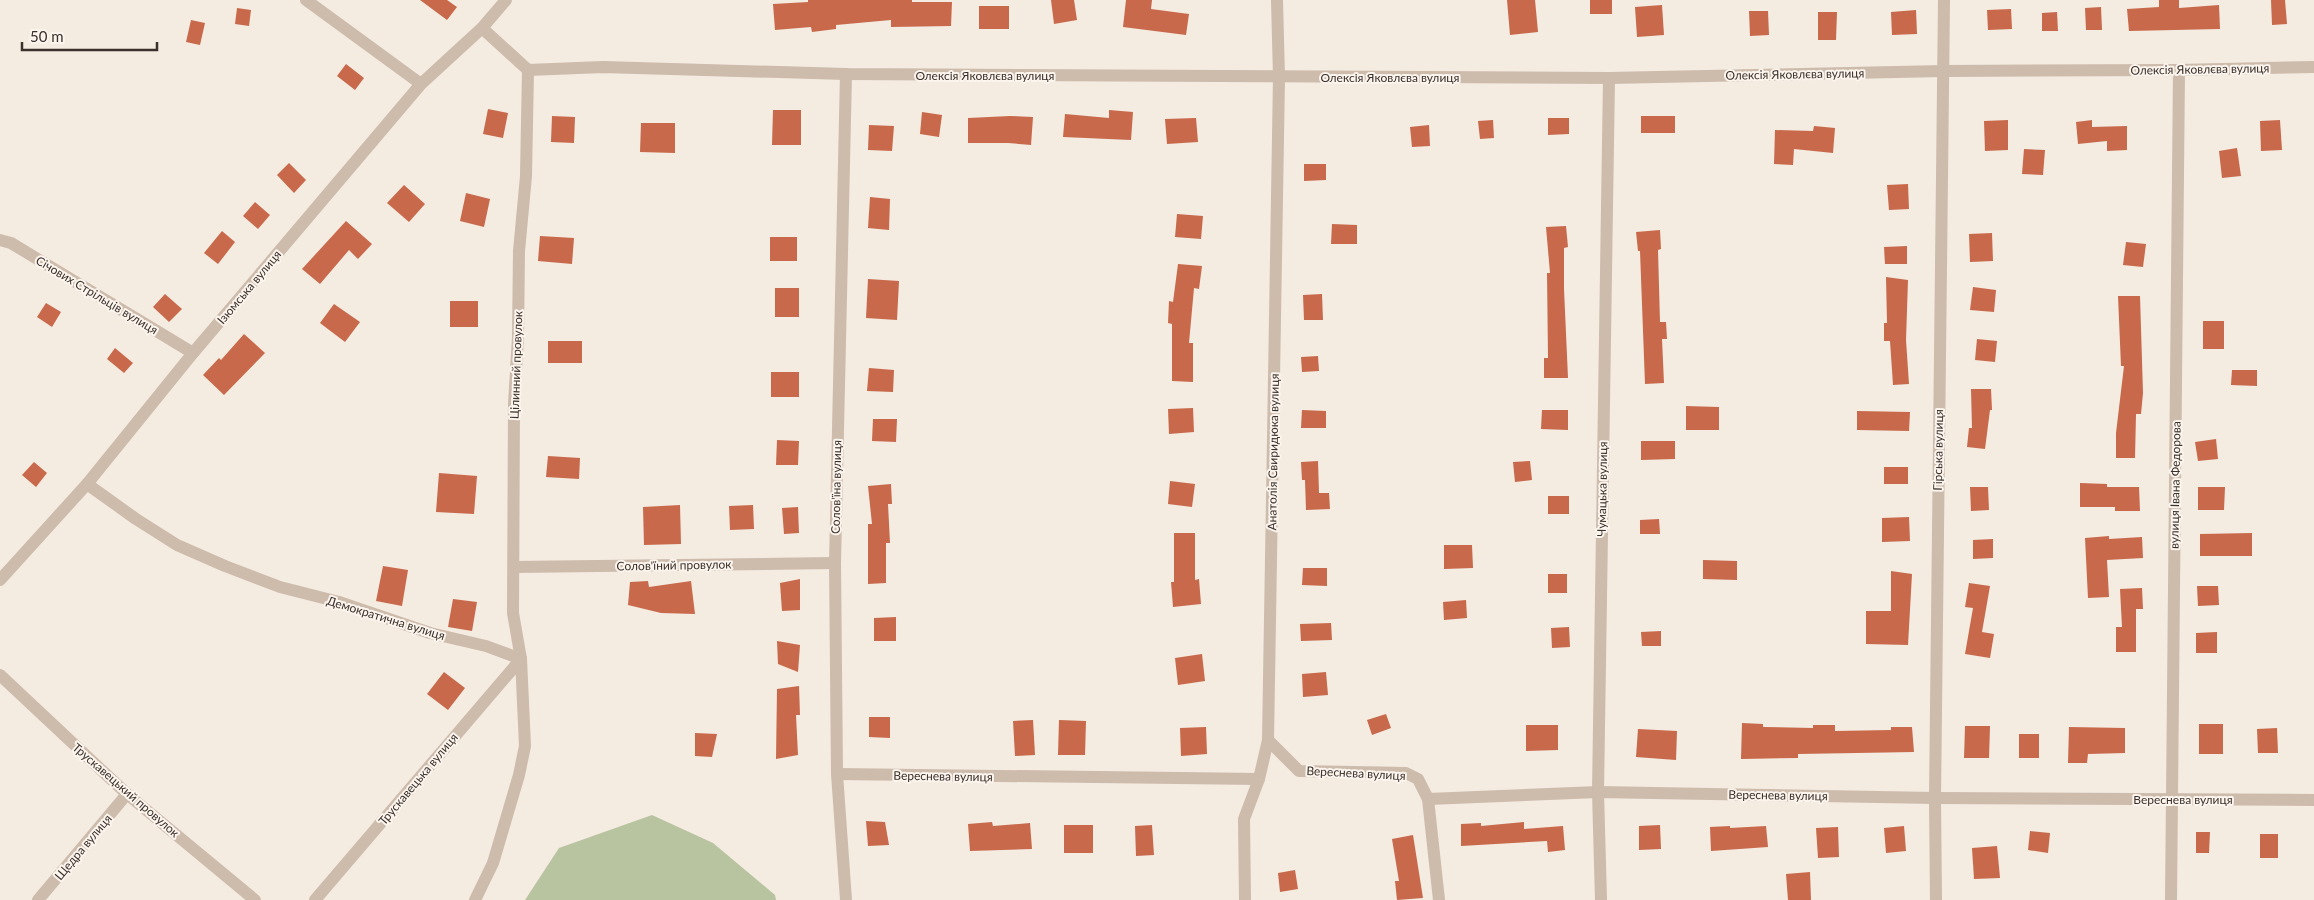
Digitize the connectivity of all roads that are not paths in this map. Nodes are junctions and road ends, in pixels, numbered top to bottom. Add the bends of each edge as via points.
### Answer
1 (306, 0) edge
2 (506, 0) edge
3 (1277, 0) edge
4 (1944, 0) edge
5 (482, 28) junction
6 (2314, 67) edge
7 (528, 70) junction
8 (1943, 70) junction
9 (2179, 70) junction
10 (846, 74) junction
11 (1279, 77) junction
12 (1609, 78) junction
13 (421, 84) junction
14 (0, 240) edge
15 (193, 353) junction
16 (87, 484) junction
17 (834, 563) junction
18 (514, 567) junction
19 (0, 580) edge
20 (521, 659) junction
21 (0, 675) edge
22 (1268, 740) junction
23 (837, 774) junction
24 (1258, 779) junction
25 (1598, 792) junction
26 (127, 794) junction
27 (1935, 798) junction
28 (1428, 799) junction
29 (2172, 799) junction
30 (2314, 800) edge
31 (38, 900) edge
32 (256, 900) edge
33 (315, 900) edge
34 (475, 900) edge
35 (846, 900) edge
36 (1245, 900) edge
37 (1439, 900) edge
38 (1601, 900) edge
39 (1936, 900) edge
40 (2171, 900) edge

1 - 13 street
2 - 5 street, Ізюмська вулиця
3 - 11 street, Анатолія Свиридюка вулиця
4 - 8 street, Гірська вулиця
5 - 7 street
5 - 13 street, Ізюмська вулиця
6 - 9 street, Олексія Яковлєва вулиця
7 - 10 street, Олексія Яковлєва вулиця via 603,66
7 - 18 street, Цілинний провулок via 514,404
8 - 9 street, Олексія Яковлєва вулиця
8 - 12 street, Олексія Яковлєва вулиця
8 - 27 street, Гірська вулиця
9 - 29 street, вулиця Івана Федорова
10 - 11 street, Олексія Яковлєва вулиця
10 - 17 street, Солов'їна вулиця
11 - 12 street, Олексія Яковлєва вулиця
11 - 22 street, Анатолія Свиридюка вулиця
12 - 25 street, Чумацька вулиця
13 - 15 street, Ізюмська вулиця
14 - 15 street, Січових Стрільців вулиця
15 - 16 street, Ізюмська вулиця
16 - 19 street, Ізюмська вулиця
16 - 20 street, Демократична вулиця via 177,545 225,566 280,587 339,602
17 - 18 street, Солов'їний провулок
17 - 23 street, Солов'їна вулиця
18 - 20 street, Цілинний провулок via 513,613
20 - 33 street, Трускавецька вулиця
20 - 34 street via 526,746 492,863
21 - 26 street, Трускавецький провулок
22 - 24 street, Анатолія Свиридюка вулиця
22 - 28 street, Вереснева вулиця via 1299,771 1406,774 1418,779
23 - 24 street, Вереснева вулиця
23 - 35 street, Солов'їна вулиця
24 - 36 street, Анатолія Свиридюка вулиця via 1244,819
25 - 27 street, Вереснева вулиця
25 - 28 street, Вереснева вулиця
25 - 38 street, Чумацька вулиця
26 - 31 street, Щедра вулиця
26 - 32 street, Трускавецький провулок
27 - 29 street, Вереснева вулиця
27 - 39 street, Гірська вулиця
28 - 37 street
29 - 30 street, Вереснева вулиця
29 - 40 street, вулиця Івана Федорова

